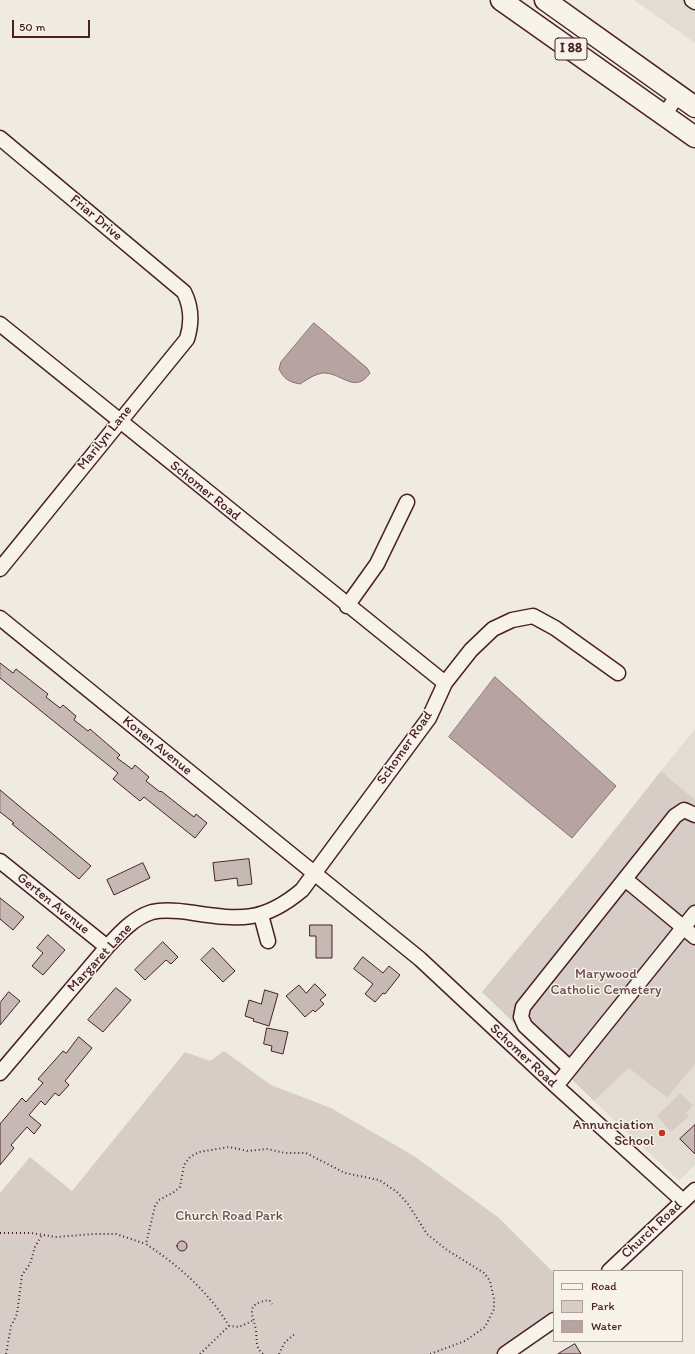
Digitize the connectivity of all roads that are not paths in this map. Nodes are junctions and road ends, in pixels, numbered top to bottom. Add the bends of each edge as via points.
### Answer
1 (501, 0) edge
2 (545, 0) edge
3 (692, 0) edge
4 (695, 2) edge
5 (678, 95) junction
6 (695, 107) edge
7 (664, 115) junction
8 (695, 137) edge
9 (0, 138) edge
10 (188, 300) joint
11 (0, 324) edge
12 (119, 421) junction
13 (407, 502) dead end
14 (0, 568) edge
15 (348, 606) junction
16 (0, 618) edge
17 (618, 673) dead end
18 (445, 683) junction
19 (695, 814) edge
20 (0, 861) edge
21 (315, 874) junction
22 (625, 879) junction
23 (695, 914) edge
24 (261, 915) junction
25 (684, 927) junction
26 (695, 937) edge
27 (268, 941) dead end
28 (107, 948) junction
29 (570, 1068) junction
30 (0, 1073) edge
31 (556, 1086) junction
32 (695, 1190) edge
33 (683, 1202) junction
34 (610, 1270) edge
35 (553, 1321) edge
36 (512, 1352) edge

1 - 7 highway, I 88
2 - 5 highway, I 88
3 - 4 street
5 - 6 highway, I 88
5 - 7 street
7 - 8 highway, I 88
9 - 10 street, Friar Drive via 169,279 184,292
10 - 12 street, Marilyn Lane via 191,314 187,339
11 - 12 street, Schomer Road
12 - 14 street, Marilyn Lane
12 - 15 street, Schomer Road
13 - 15 street via 378,564
15 - 18 street, Schomer Road
16 - 21 street, Konen Avenue
17 - 18 street via 533,616 512,620 493,629 471,650
18 - 21 street, Schomer Road via 429,718
19 - 22 street via 688,810 679,812
20 - 28 street, Gerten Avenue
21 - 24 street, Margaret Lane via 288,902
21 - 31 street, Schomer Road via 420,959
22 - 25 street
22 - 29 street via 521,1012 525,1026
23 - 25 street
24 - 27 street
24 - 28 street, Margaret Lane via 225,918 180,911 152,912 124,928
25 - 26 street
25 - 29 street
28 - 30 street, Margaret Lane
29 - 31 street
31 - 33 street, Schomer Road
32 - 33 street, Church Road
33 - 34 street, Church Road
35 - 36 street

